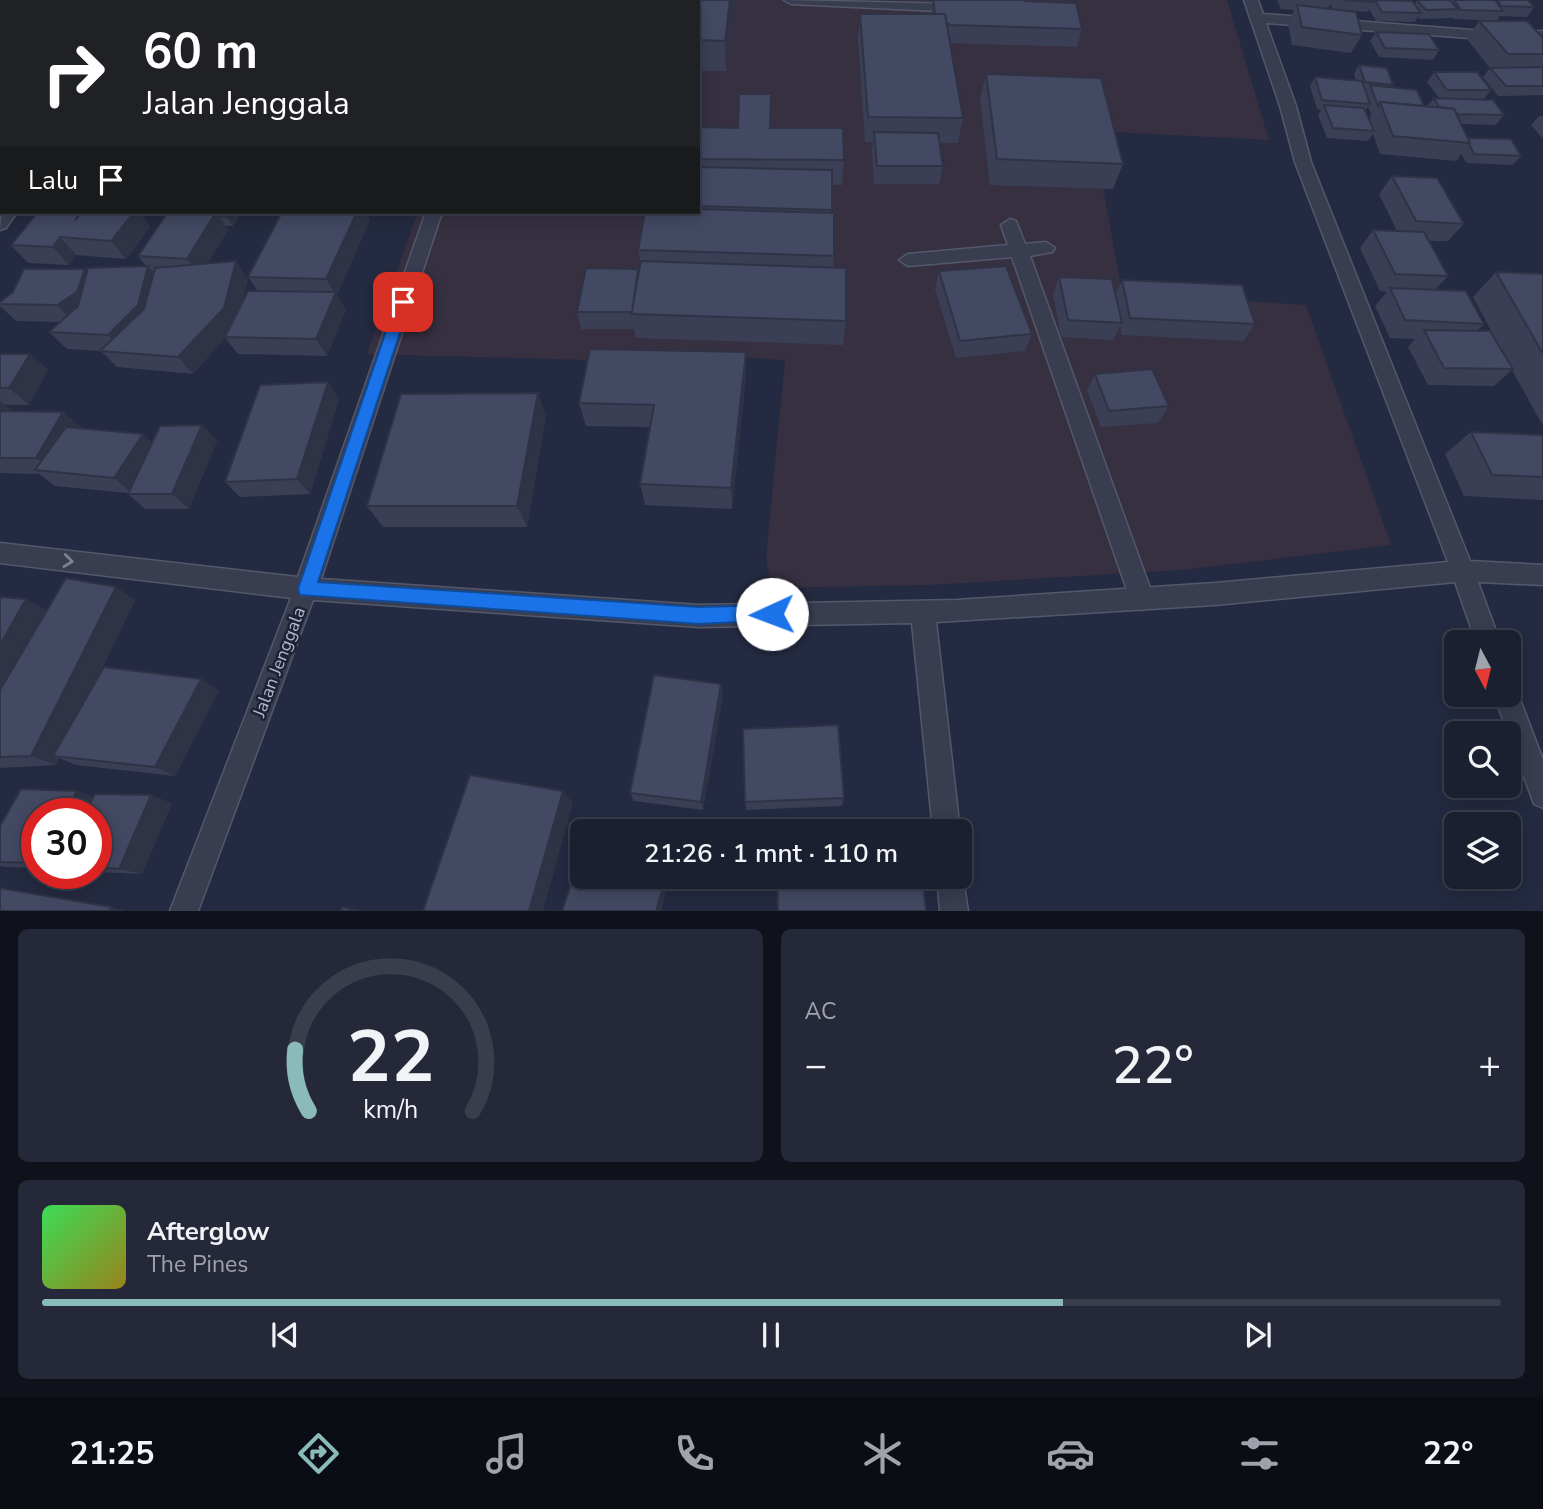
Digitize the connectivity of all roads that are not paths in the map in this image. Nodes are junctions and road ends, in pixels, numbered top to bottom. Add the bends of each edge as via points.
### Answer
1 (791, 0) edge
2 (972, 9) edge
3 (1255, 9) edge
4 (1543, 35) edge
5 (433, 214) edge
6 (1010, 225) dead end
7 (1046, 248) dead end
8 (1020, 250) junction
9 (908, 260) dead end
10 (0, 553) edge
11 (1463, 571) junction
12 (1543, 575) edge
13 (306, 589) junction
14 (1142, 599) junction
15 (923, 611) junction
16 (1484, 630) edge
17 (1510, 707) edge
18 (1543, 795) edge
19 (945, 819) edge
20 (952, 889) edge
21 (184, 911) edge
22 (954, 911) edge

1 - 2 street
3 - 4 street via 1497,36
3 - 11 street via 1303,162
5 - 13 street, Jalan Jenggala
6 - 8 street
7 - 8 street
8 - 9 street
8 - 14 street
10 -> 13 street
11 - 12 street
11 - 14 street
11 - 16 street
13 - 15 street via 699,615
13 - 21 street, Jalan Jenggala
14 - 15 street
15 - 19 street
17 - 18 street
20 - 22 street

